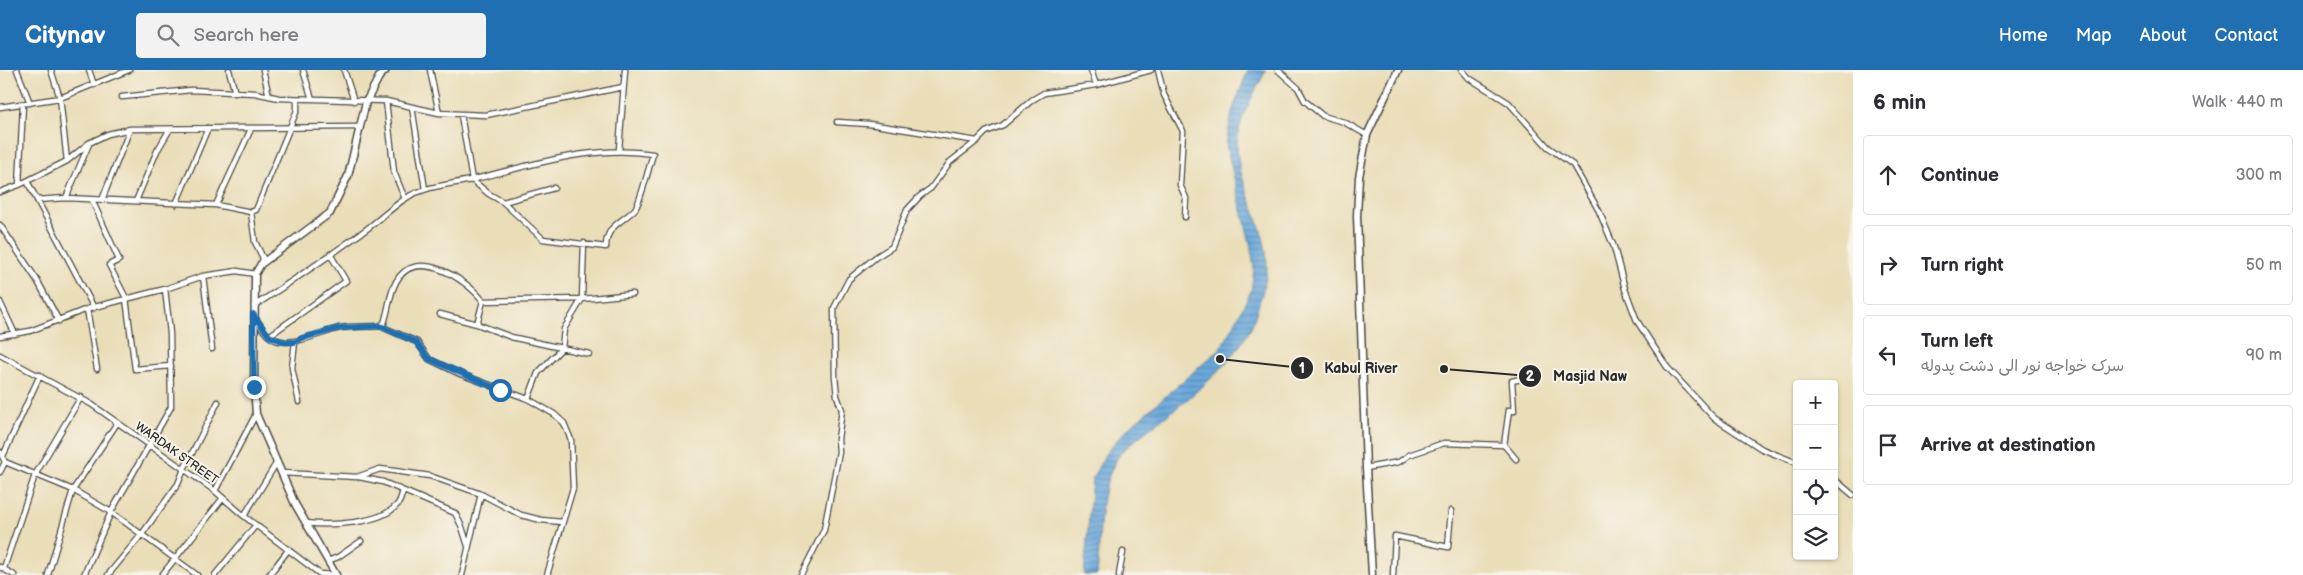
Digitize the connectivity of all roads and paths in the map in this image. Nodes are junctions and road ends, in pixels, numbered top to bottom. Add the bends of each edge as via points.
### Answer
1 (17, 70) edge
2 (50, 70) edge
3 (89, 70) edge
4 (130, 70) edge
5 (229, 70) edge
6 (263, 70) edge
7 (303, 70) edge
8 (344, 70) edge
9 (386, 70) edge
10 (430, 70) edge
11 (625, 70) edge
12 (1091, 70) edge
13 (1151, 70) edge
14 (1158, 70) edge
15 (1278, 70) edge
16 (1398, 70) edge
17 (1462, 70) edge
18 (94, 85) junction
19 (1096, 85) junction
20 (623, 87) junction
21 (235, 93) junction
22 (269, 96) junction
23 (60, 98) junction
24 (122, 98) dead end
25 (297, 99) junction
26 (312, 99) junction
27 (354, 101) junction
28 (386, 101) junction
29 (366, 102) junction
30 (30, 103) junction
31 (23, 104) junction
32 (412, 106) junction
33 (0, 107) edge
34 (439, 113) junction
35 (461, 115) junction
36 (837, 122) dead end
37 (289, 127) junction
38 (358, 127) junction
39 (208, 128) junction
40 (130, 129) junction
41 (170, 129) junction
42 (251, 129) junction
43 (1367, 135) junction
44 (977, 141) junction
45 (90, 143) junction
46 (619, 150) junction
47 (67, 161) junction
48 (472, 180) junction
49 (27, 181) junction
50 (19, 185) junction
51 (554, 188) dead end
52 (425, 189) junction
53 (0, 192) edge
54 (66, 198) junction
55 (405, 199) junction
56 (37, 200) junction
57 (92, 200) junction
58 (102, 200) junction
59 (136, 200) junction
60 (503, 202) junction
61 (176, 204) junction
62 (216, 205) junction
63 (251, 212) junction
64 (1185, 217) dead end
65 (0, 225) edge
66 (584, 243) junction
67 (330, 254) junction
68 (261, 264) junction
69 (255, 274) junction
70 (203, 276) junction
71 (165, 288) junction
72 (633, 294) dead end
73 (126, 298) junction
74 (582, 299) junction
75 (483, 301) junction
76 (0, 302) edge
77 (254, 306) junction
78 (94, 308) junction
79 (87, 309) junction
80 (253, 314) junction
81 (440, 314) dead end
82 (59, 321) junction
83 (477, 324) junction
84 (380, 326) junction
85 (15, 334) junction
86 (0, 336) edge
87 (269, 336) junction
88 (295, 342) junction
89 (212, 348) dead end
90 (562, 348) junction
91 (589, 354) dead end
92 (0, 355) edge
93 (171, 366) junction
94 (97, 369) dead end
95 (40, 375) junction
96 (1530, 377) dead end
97 (81, 397) junction
98 (528, 399) junction
99 (218, 402) dead end
100 (298, 402) dead end
101 (256, 414) junction
102 (117, 423) junction
103 (1504, 445) junction
104 (149, 447) junction
105 (1, 454) edge
106 (1516, 459) dead end
107 (5, 462) junction
108 (278, 462) junction
109 (1793, 462) edge
110 (1366, 468) junction
111 (184, 469) junction
112 (0, 472) edge
113 (282, 473) junction
114 (35, 475) junction
115 (357, 477) junction
116 (1838, 483) edge
117 (73, 490) junction
118 (215, 491) junction
119 (403, 491) junction
120 (481, 494) junction
121 (1853, 496) edge
122 (223, 498) junction
123 (1451, 511) dead end
124 (111, 512) junction
125 (244, 516) junction
126 (562, 522) junction
127 (306, 523) junction
128 (256, 525) junction
129 (142, 534) junction
130 (361, 541) dead end
131 (468, 546) junction
132 (289, 549) junction
133 (1123, 552) dead end
134 (174, 558) junction
135 (328, 561) junction
136 (2, 568) edge
137 (11, 574) edge
138 (217, 574) edge
139 (319, 574) edge
140 (48, 575) edge
141 (84, 575) edge
142 (108, 575) edge
143 (162, 575) edge
144 (197, 575) edge
145 (269, 575) edge
146 (336, 575) edge
147 (462, 575) edge
148 (547, 575) edge
149 (801, 575) edge
150 (1119, 575) edge
151 (1372, 575) edge
152 (1393, 575) edge

1 - 30 street
2 - 23 street
3 - 18 street
4 - 18 street
5 - 21 street
6 - 22 street
7 - 26 street
8 - 27 street
9 - 29 main road
10 - 34 street
11 - 20 street
12 - 19 street
13 - 19 street
14 - 64 street via 1164,95 1183,131 1180,185 1186,198
15 - 43 street via 1322,116 1344,122
16 - 43 main road
17 - 109 street via 1469,78 1509,103 1548,147 1573,165 1599,211 1614,247 1637,321 1667,367 1714,418 1762,449
18 - 23 street
19 - 44 street via 1044,93
20 - 35 street via 486,115
20 - 46 street
21 - 22 street
21 - 24 street via 191,90
22 - 25 street
23 - 30 street
23 - 47 street
25 - 26 street
25 - 37 street via 297,110
26 - 27 street
27 - 29 street
28 - 29 street
28 - 32 street
28 - 55 street via 394,172
29 - 38 main road
30 - 31 street
31 - 33 street
31 - 50 street
32 - 34 street
32 - 52 street
34 - 35 street
35 - 48 street
36 - 44 street
37 - 38 street
37 - 42 street
37 - 63 street via 256,210
38 - 68 main road via 348,176 330,213
39 - 41 street
39 - 42 street
39 - 61 street
40 - 41 street
40 - 45 street via 108,134
40 - 58 street
41 - 59 street
42 - 62 street
43 - 110 main road via 1359,178 1357,216
44 - 149 street via 950,162 931,188 914,203 901,223 892,247 849,279 834,308 837,396 842,410 839,452 824,530
45 - 47 street
45 - 54 street
46 - 48 street via 550,161
46 - 66 street via 654,154 636,208 620,219 606,240 606,247
47 - 49 street
48 - 52 street
48 - 60 street
49 - 50 street
49 - 56 street
50 - 53 street
51 - 60 street
52 - 55 street
54 - 56 street
54 - 57 street
55 - 67 street
56 - 78 street
57 - 58 street
57 - 73 street via 119,260 109,265
58 - 59 street
59 - 61 street
60 - 66 street via 543,239
61 - 62 street
62 - 63 street
63 - 68 street via 254,242 263,258
65 - 82 street
66 - 74 street
67 - 77 street
67 - 87 street via 346,281
68 - 69 main road
69 - 70 street via 237,271
69 - 77 main road
70 - 71 street
70 - 89 street
71 - 73 street
71 - 93 street
72 - 74 street
73 - 78 street
73 - 93 street via 135,369
74 - 75 street
74 - 90 street via 564,329
75 - 83 street
75 - 84 street via 468,286 442,271 419,265 396,280 384,323
76 - 85 street
77 - 80 main road
78 - 79 street
79 - 82 street
79 - 94 street
80 - 87 street
80 - 101 main road
81 - 83 street
82 - 85 street
83 - 90 street via 511,337
84 - 88 street via 340,328
84 - 98 street via 416,342 429,359 444,367
85 - 86 street
87 - 88 street
88 - 100 street via 292,368
90 - 91 street
90 - 98 street via 538,373
92 - 95 street, WARDAK STREET
93 - 104 street via 171,407
95 - 97 street, WARDAK STREET
95 - 105 street
96 - 103 street via 1512,381 1514,411 1509,410
97 - 102 street, WARDAK STREET
97 - 114 street
98 - 126 street via 564,423 571,440 573,488
99 - 111 street
101 - 108 main road
101 - 118 street
102 - 104 street, WARDAK STREET
102 - 117 street
103 - 106 street
103 - 110 street via 1444,442 1399,462
104 - 111 street, WARDAK STREET
104 - 124 street
105 - 107 street
107 - 112 street
107 - 114 street
108 - 113 main road
108 - 125 street
110 - 151 main road
111 - 118 street, WARDAK STREET
111 - 129 street via 178,484
113 - 115 street
113 - 127 main road
114 - 117 street
114 - 136 street
115 - 119 street
115 - 120 street via 380,469 430,476
116 - 121 street
117 - 124 street
117 - 140 street
118 - 122 street, WARDAK STREET
119 - 127 street via 395,508 358,522 328,526
119 - 131 street via 455,513
120 - 126 street via 521,515
120 - 131 street
122 - 125 street, WARDAK STREET
122 - 134 street
123 - 152 street via 1448,547 1394,536
124 - 129 street
124 - 141 street
125 - 128 street, WARDAK STREET
126 - 148 street
127 - 135 main road
128 - 132 street, WARDAK STREET
128 - 138 street
129 - 134 street
129 - 142 street
130 - 135 street
131 - 147 street
132 - 139 street, WARDAK STREET
132 - 145 street
133 - 150 street
134 - 143 street
134 - 144 street
135 - 146 main road
136 - 137 street
139 - 146 street, WARDAK STREET

